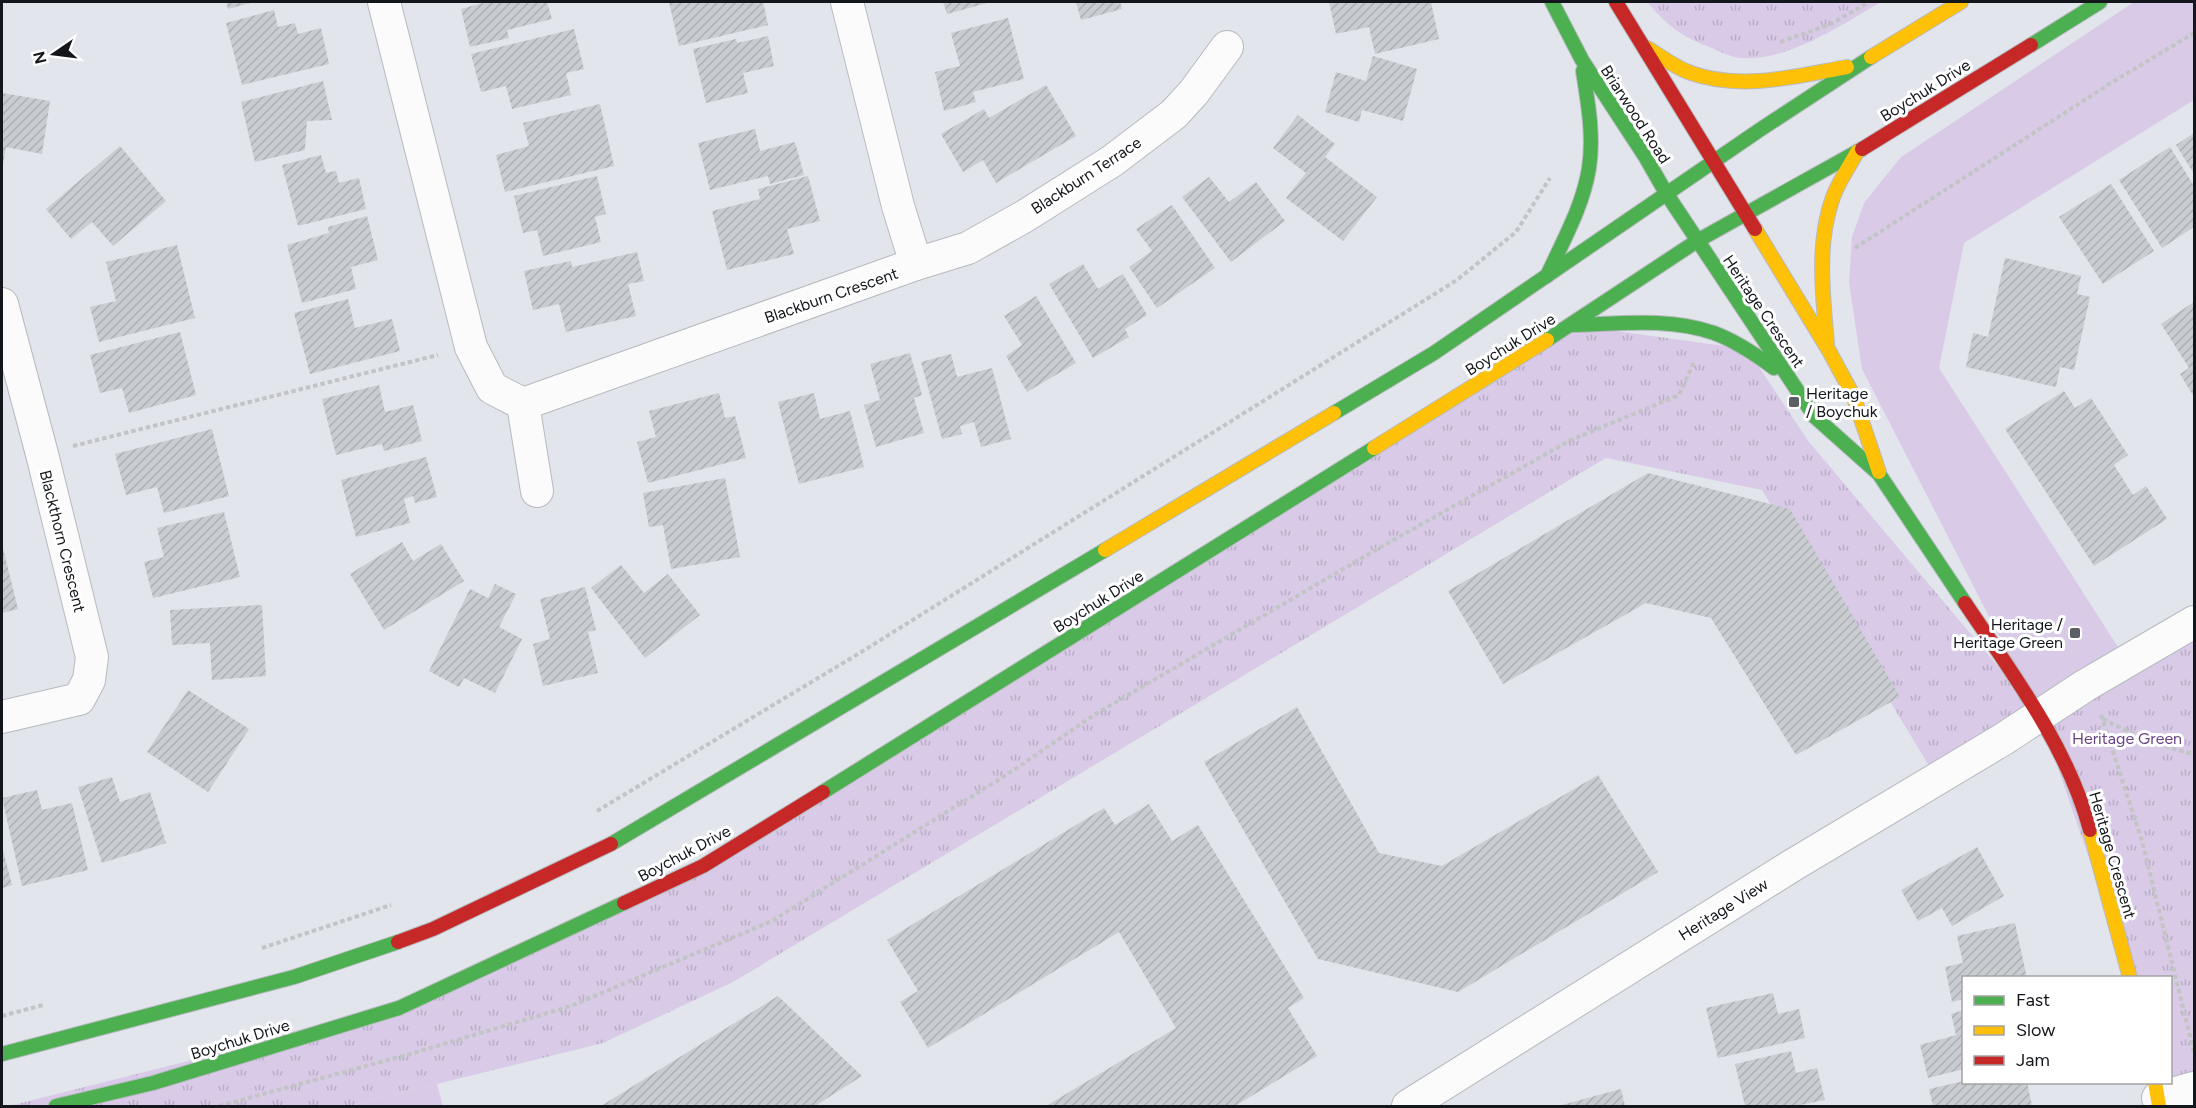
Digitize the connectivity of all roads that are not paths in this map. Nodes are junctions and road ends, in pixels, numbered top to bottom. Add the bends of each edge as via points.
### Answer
1 (384, 2) edge
2 (847, 2) edge
3 (1552, 2) edge
4 (1616, 2) edge
5 (1961, 2) edge
6 (2100, 2) edge
7 (1644, 46) junction
8 (1227, 47) dead end
9 (1582, 60) junction
10 (1858, 65) junction
11 (1857, 152) junction
12 (1713, 161) junction
13 (1665, 193) junction
14 (1745, 215) junction
15 (1697, 241) junction
16 (916, 264) junction
17 (1547, 276) junction
18 (2, 304) edge
19 (1571, 325) junction
20 (1828, 348) junction
21 (1789, 379) junction
22 (523, 404) junction
23 (1879, 474) junction
24 (537, 491) dead end
25 (2194, 622) edge
26 (2040, 716) junction
27 (2, 717) edge
28 (2129, 976) edge
29 (2, 1054) edge
30 (2194, 1088) edge
31 (2157, 1096) edge
32 (56, 1107) edge
33 (1408, 1107) edge

1 - 22 street via 471,347 492,388
2 - 16 street, Blackburn Crescent
3 - 9 main road, Briarwood Road
4 - 7 main road
5 - 10 main road, Boychuk Drive
6 - 11 main road, Boychuk Drive
7 - 10 main road via 1690,73 1728,82
7 - 12 main road
8 - 16 street, Blackburn Terrace via 1174,114 1112,161 968,248
9 - 13 main road, Briarwood Road
9 - 17 main road via 1590,111 1590,167
10 - 12 main road, Boychuk Drive
11 - 14 main road, Boychuk Drive
11 - 20 main road via 1833,197 1824,234 1822,277
12 - 13 main road, Boychuk Drive
12 - 14 main road
13 - 15 main road, Briarwood Road
13 - 17 main road, Boychuk Drive
14 - 15 main road, Boychuk Drive
14 - 20 main road, Heritage Crescent
15 - 19 main road, Boychuk Drive
15 - 21 main road, Heritage Crescent
16 - 22 street, Blackburn Crescent
17 - 29 main road, Boychuk Drive via 1434,353 622,839 433,929 393,944 294,977
18 - 27 street, Blackthorn Crescent via 92,657 89,680 80,699
19 - 21 main road via 1642,322 1695,328 1748,349
19 - 32 main road, Boychuk Drive via 703,866 399,1008 153,1083
20 - 23 main road, Heritage Crescent via 1853,395
21 - 23 main road, Heritage Crescent via 1815,417
22 - 24 street
23 - 26 main road, Heritage Crescent
25 - 26 street
26 - 28 main road, Heritage Crescent via 2083,802
26 - 33 street, Heritage View via 1793,865
30 - 31 street

